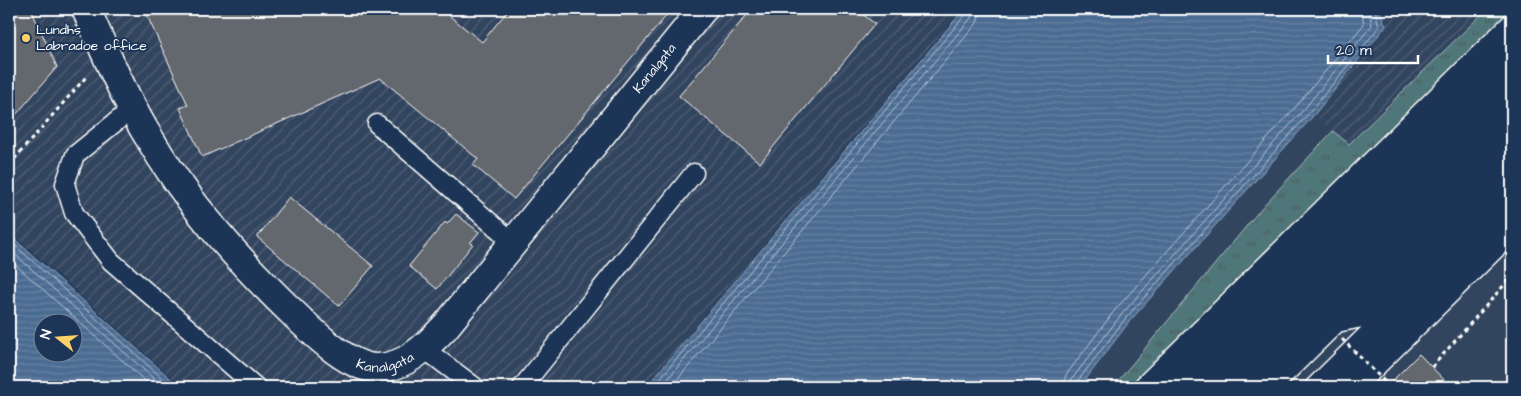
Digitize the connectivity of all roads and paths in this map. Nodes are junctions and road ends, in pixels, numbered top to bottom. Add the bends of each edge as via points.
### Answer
1 (86, 9) edge
2 (703, 9) edge
3 (1512, 22) edge
4 (1512, 40) edge
5 (106, 55) junction
6 (1512, 58) edge
7 (1512, 77) edge
8 (1512, 95) edge
9 (133, 108) junction
10 (1512, 113) edge
11 (377, 124) dead end
12 (1512, 132) edge
13 (1512, 150) edge
14 (9, 165) edge
15 (1512, 170) edge
16 (694, 172) dead end
17 (1512, 191) edge
18 (1512, 212) edge
19 (1512, 233) edge
20 (514, 242) junction
21 (1512, 276) edge
22 (1362, 318) junction
23 (1345, 335) junction
24 (423, 348) junction
25 (1432, 368) dead end
26 (1388, 385) dead end
27 (256, 387) edge
28 (475, 387) edge
29 (522, 387) edge
30 (1142, 387) edge
31 (1161, 387) edge
32 (1180, 387) edge
33 (1198, 387) edge
34 (1216, 387) edge
35 (1235, 387) edge
36 (1253, 387) edge
37 (1272, 387) edge
38 (1314, 387) edge
39 (1335, 387) edge
40 (1356, 387) edge

1 - 5 main road, Kanalgata
2 - 20 main road, Kanalgata
3 - 30 lane
4 - 31 lane
5 - 9 main road, Kanalgata
5 - 14 path
6 - 32 lane
7 - 33 lane
8 - 34 lane
9 - 24 main road, Kanalgata via 191,202 241,263 312,331 352,361 375,368 412,358
9 - 27 lane via 75,155 65,184 74,213 111,261
10 - 35 lane
11 - 20 lane
12 - 36 lane
13 - 23 lane
15 - 22 lane
16 - 29 lane
17 - 23 lane
18 - 39 lane
19 - 40 lane
20 - 24 main road, Kanalgata via 446,327
21 - 25 path
22 - 23 lane
22 - 23 lane
23 - 26 path, bridge
23 - 37 lane
23 - 38 lane
24 - 28 lane

